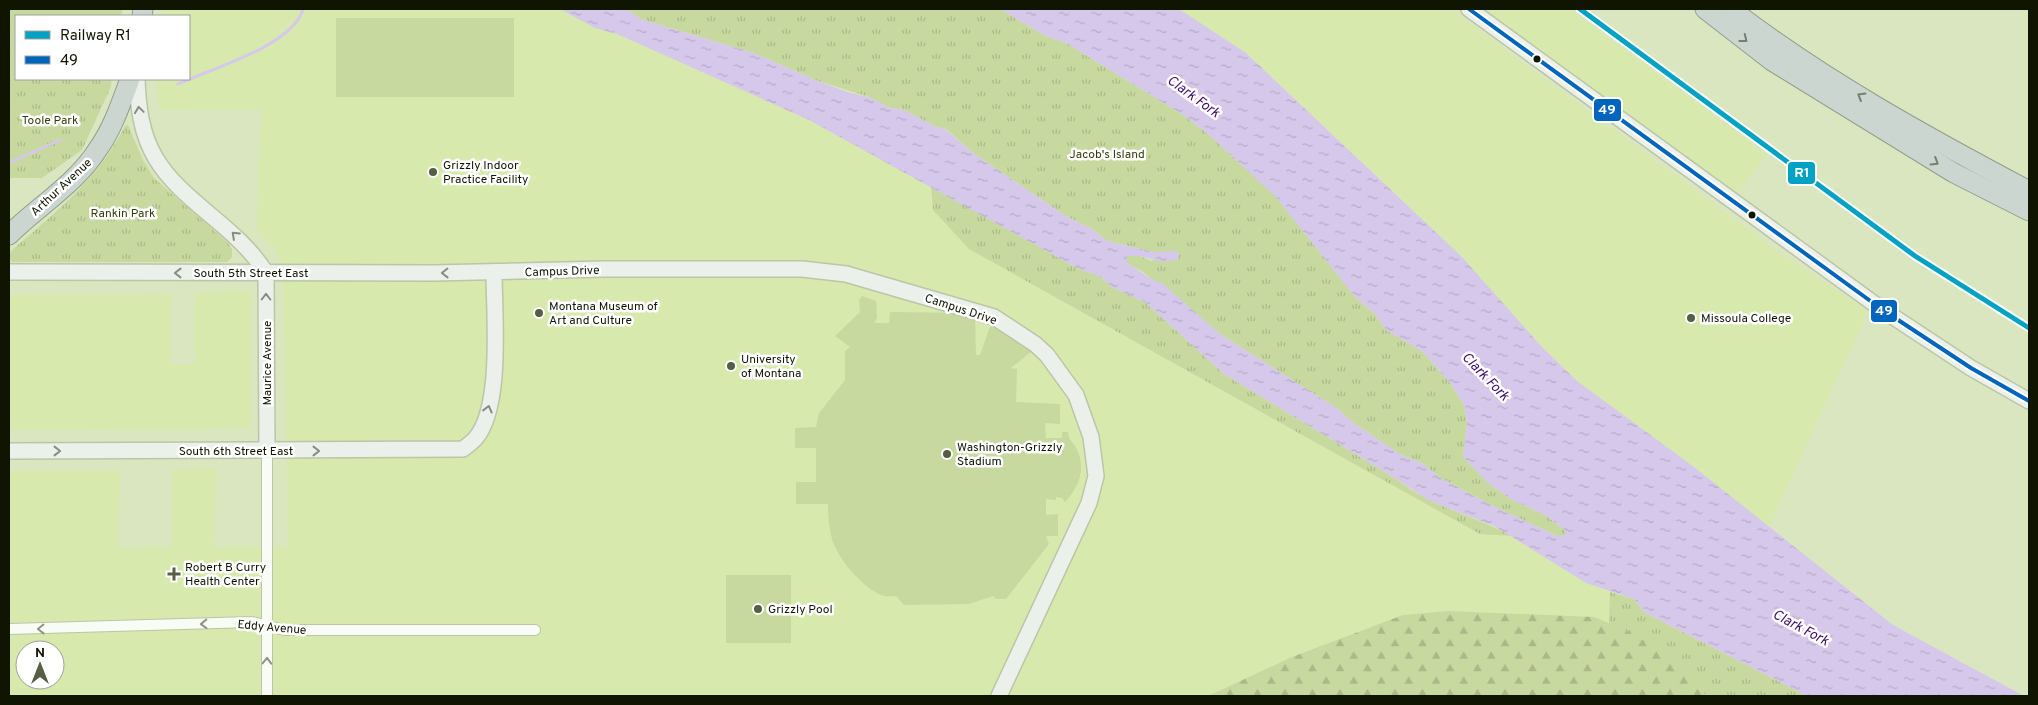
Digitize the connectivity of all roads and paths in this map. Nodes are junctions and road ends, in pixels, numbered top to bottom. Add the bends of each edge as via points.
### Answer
1 (1469, 9) edge
2 (1705, 9) edge
3 (1731, 9) edge
4 (130, 80) edge
5 (137, 80) edge
6 (1899, 128) junction
7 (83, 169) junction
8 (2029, 191) edge
9 (2029, 211) edge
10 (9, 223) edge
11 (9, 235) edge
12 (9, 272) edge
13 (494, 272) junction
14 (266, 273) junction
15 (2029, 401) edge
16 (9, 451) edge
17 (267, 451) junction
18 (268, 625) junction
19 (9, 629) edge
20 (535, 630) dead end
21 (267, 696) edge
22 (999, 696) edge

1 - 15 street via 1880,308 1971,368
2 -> 6 highway via 1772,60
6 -> 3 highway via 1780,47
4 - 7 highway, Arthur Avenue via 115,120
14 -> 5 street via 250,249 183,189 155,157 142,126
6 - 8 highway via 1961,155
6 -> 9 highway via 1954,173
7 - 10 highway
7 - 11 highway, Arthur Avenue
14 -> 12 street, South 5th Street East
13 -> 14 street, South 5th Street East
17 -> 13 street, South 6th Street East via 463,449 482,426 491,395
13 - 22 street, Campus Drive via 627,269 829,271 994,317 1035,344 1058,368 1076,395 1092,436 1096,476 1090,503
17 -> 14 street, Maurice Avenue
16 -> 17 street, South 6th Street East
17 - 18 street, Maurice Avenue
18 -> 19 street, Eddy Avenue via 252,622
18 - 20 street, Eddy Avenue via 284,630
21 -> 18 street, Maurice Avenue

